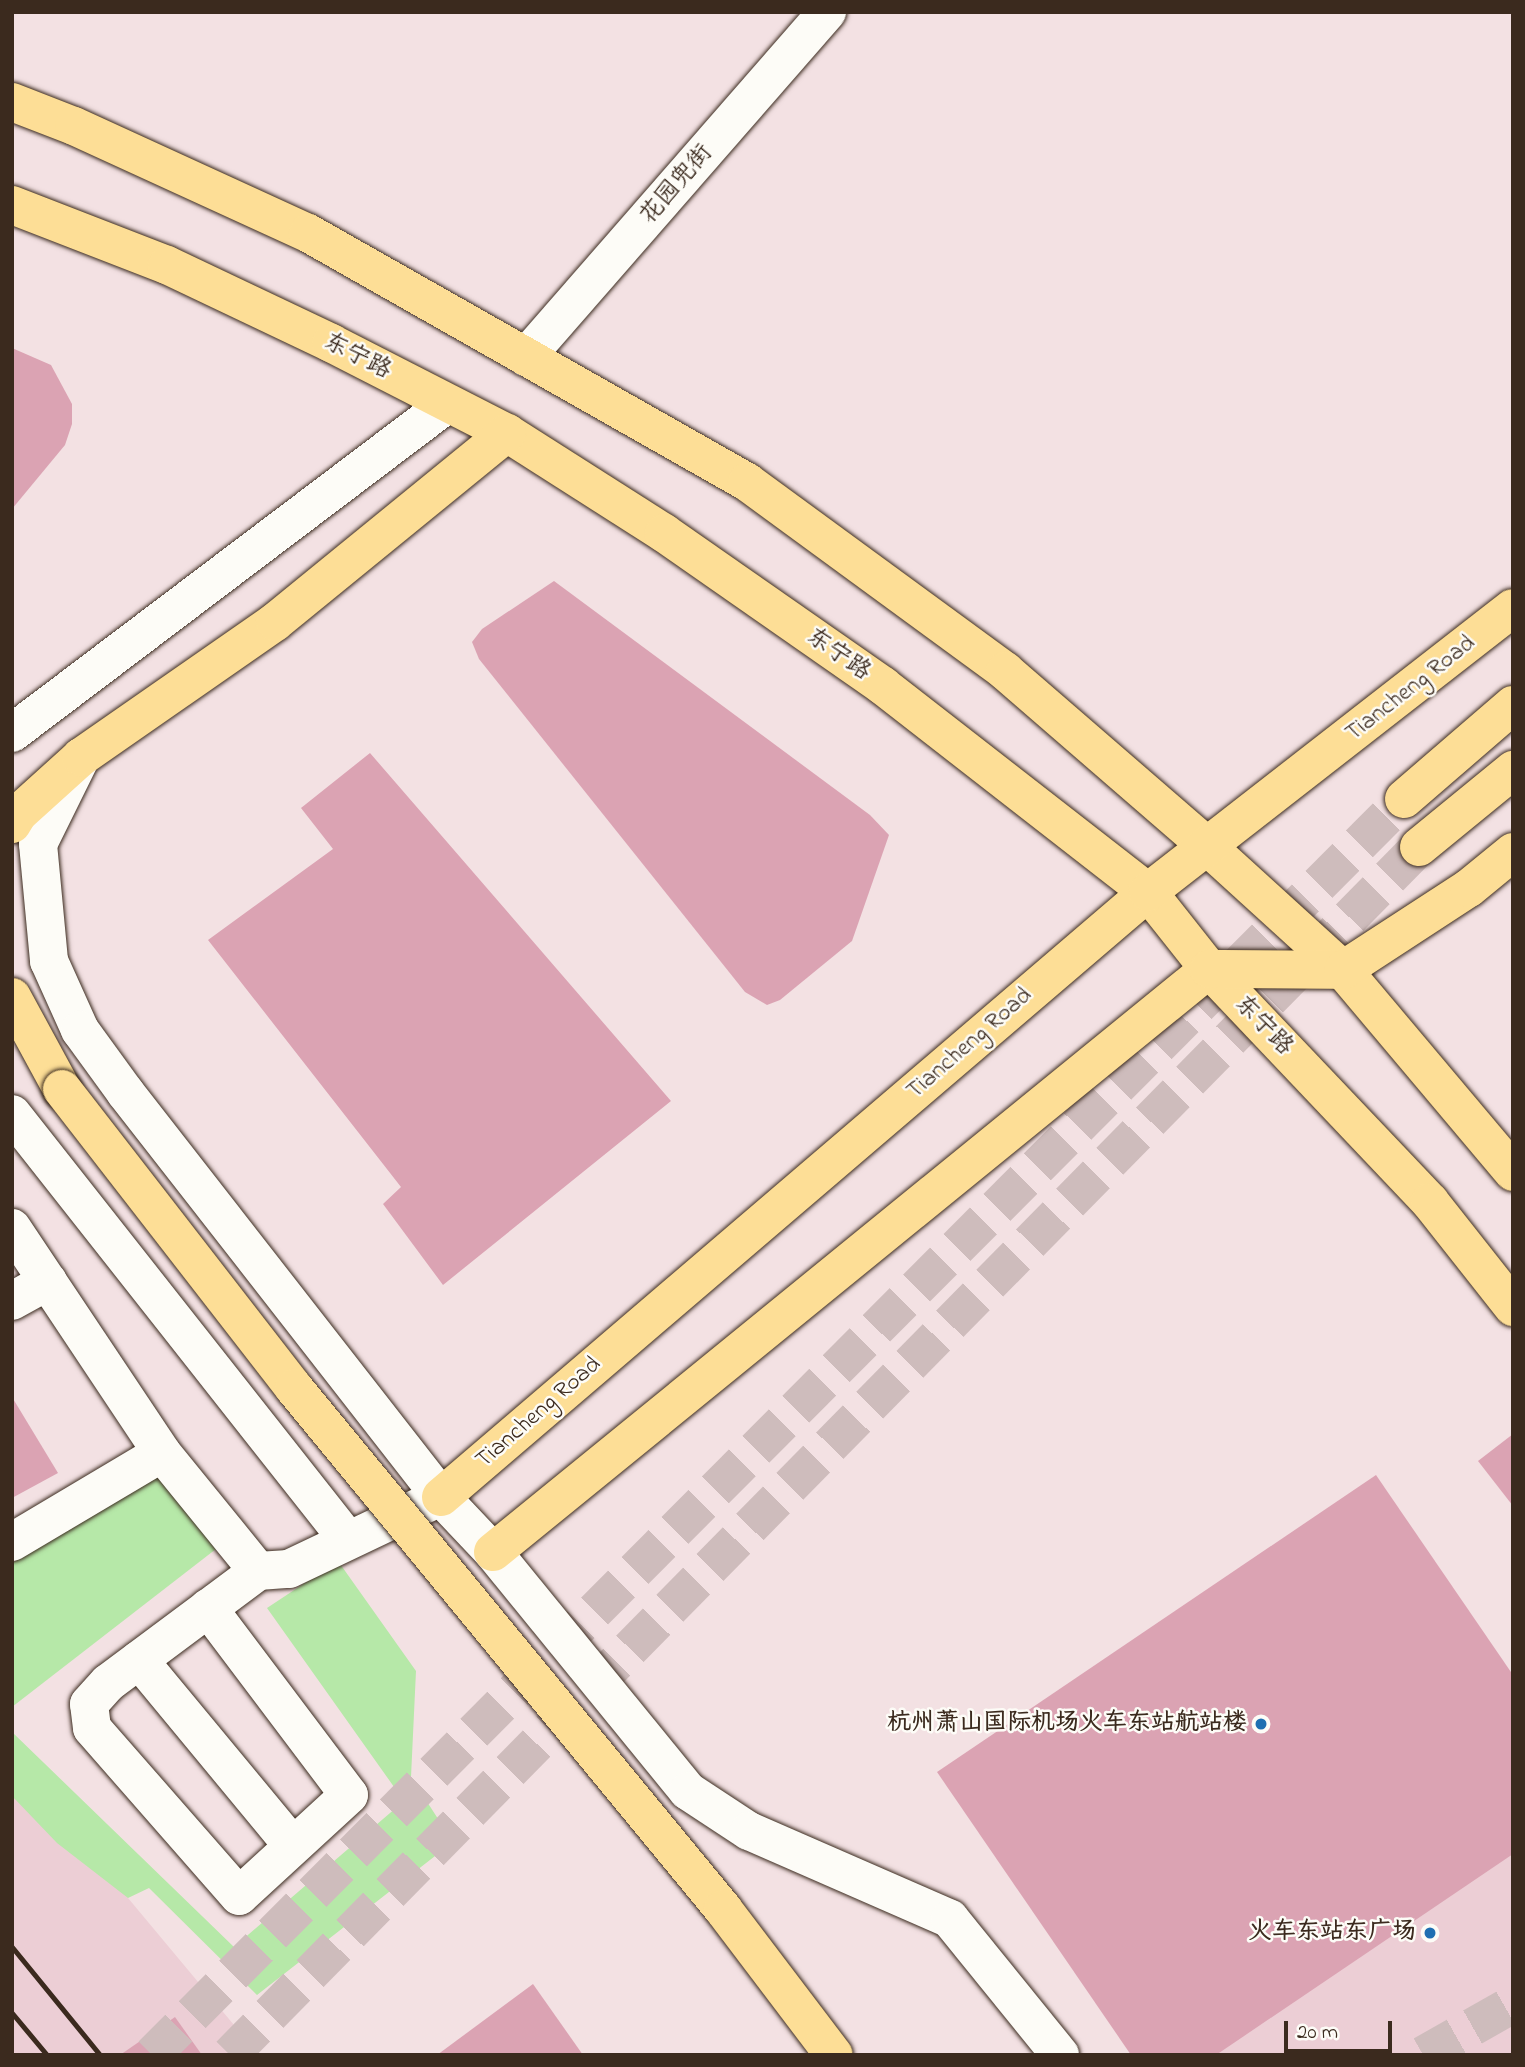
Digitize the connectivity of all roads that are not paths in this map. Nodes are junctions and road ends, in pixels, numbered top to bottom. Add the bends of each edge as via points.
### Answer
1 (827, 12) edge
2 (12, 102) edge
3 (12, 205) edge
4 (526, 357) junction
5 (447, 404) junction
6 (507, 433) junction
7 (1513, 608) edge
8 (1513, 705) edge
9 (12, 733) edge
10 (81, 757) junction
11 (1513, 770) edge
12 (1404, 799) tunnel mouth
13 (12, 824) edge
14 (1208, 847) junction
15 (1419, 847) tunnel mouth
16 (1513, 852) edge
17 (1148, 892) junction
18 (1209, 969) junction
19 (1343, 971) junction
20 (12, 997) edge
21 (12, 1114) edge
22 (1513, 1172) edge
23 (12, 1228) edge
24 (48, 1281) junction
25 (12, 1301) edge
26 (1513, 1307) edge
27 (162, 1452) junction
28 (441, 1497) junction
29 (347, 1539) junction
30 (12, 1542) edge
31 (493, 1552) junction
32 (258, 1571) junction
33 (208, 1608) junction
34 (139, 1660) junction
35 (293, 1846) junction
36 (834, 2055) edge
37 (1060, 2055) edge

1 - 4 street, 花园兜街
2 - 4 main road via 308,233
3 - 5 main road, 东宁路 via 167,265
4 - 14 main road via 747,482 1005,671
5 - 6 main road, 东宁路
5 - 9 street
6 - 10 main road via 275,622
6 - 17 main road, 东宁路 via 664,533 883,687
7 - 14 main road, Tiancheng Road
8 - 12 main road
10 - 13 main road
10 - 28 street via 38,844 49,961 80,1030
11 - 15 main road
14 - 17 main road, Tiancheng Road
14 - 19 main road
16 - 19 main road via 1469,888
17 - 18 main road, 东宁路
17 - 28 main road, Tiancheng Road
18 - 19 main road
18 - 26 main road, 东宁路 via 1430,1202
18 - 31 main road
19 - 22 main road
20 - 36 main road, bridge via 62,1089 294,1388 723,1909
21 - 29 street
23 - 24 street
24 - 25 street
24 - 27 street
27 - 30 street
27 - 32 street
28 - 29 street
28 - 31 street
29 - 32 street via 289,1569
31 - 37 street via 688,1790 749,1831 950,1919
32 - 33 street
33 - 34 street
33 - 35 street via 349,1795
34 - 35 street
34 - 35 street via 89,1704 92,1728 239,1896

